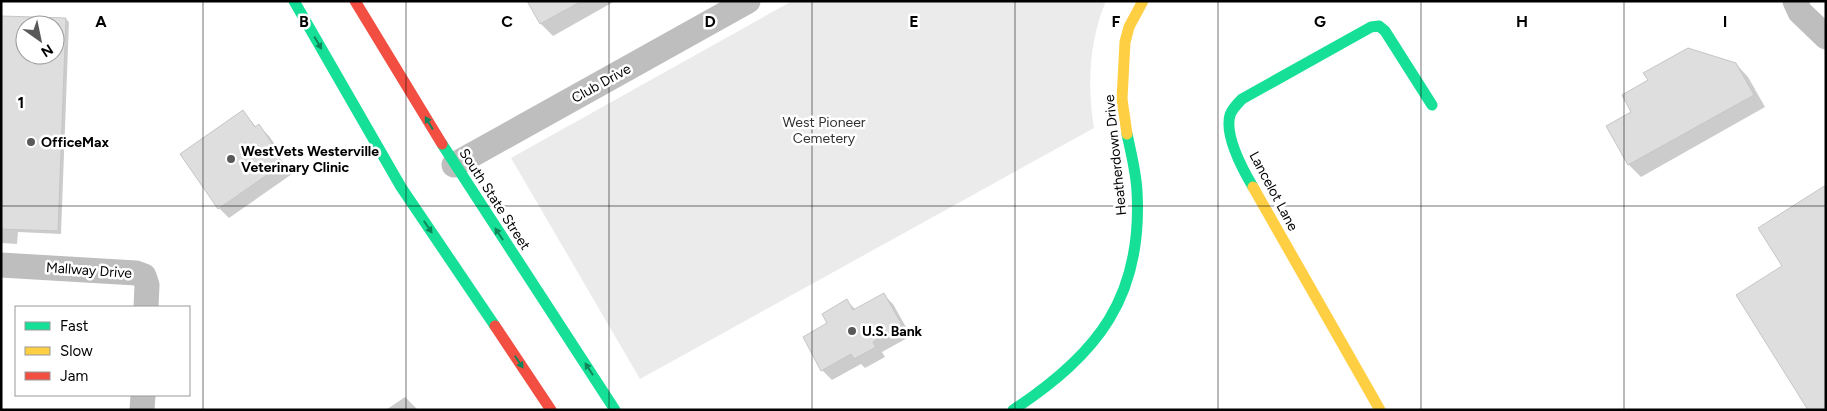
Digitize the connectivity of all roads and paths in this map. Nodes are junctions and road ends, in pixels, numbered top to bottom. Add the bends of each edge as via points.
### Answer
1 (294, 1) edge
2 (355, 1) edge
3 (748, 1) edge
4 (1144, 1) edge
5 (1795, 1) edge
6 (1826, 37) edge
7 (1432, 105) dead end
8 (454, 165) junction
9 (1, 265) edge
10 (146, 306) edge
11 (143, 396) edge
12 (142, 410) edge
13 (551, 410) edge
14 (616, 410) edge
15 (1013, 410) edge
16 (1380, 410) edge

1 -> 13 street via 401,187
8 -> 2 street, South State Street
3 - 8 street, Club Drive
4 - 15 street, Heatherdown Drive via 1127,34 1124,52 1122,100 1137,190 1137,243 1126,287 1105,328 1082,358 1040,394
5 - 6 street via 1800,12
7 - 16 street, Lancelot Lane via 1379,26 1371,27 1242,99 1228,116 1228,127 1243,169
14 -> 8 street, South State Street
9 - 10 street, Mallway Drive via 136,273 144,276 147,285
11 - 12 street

